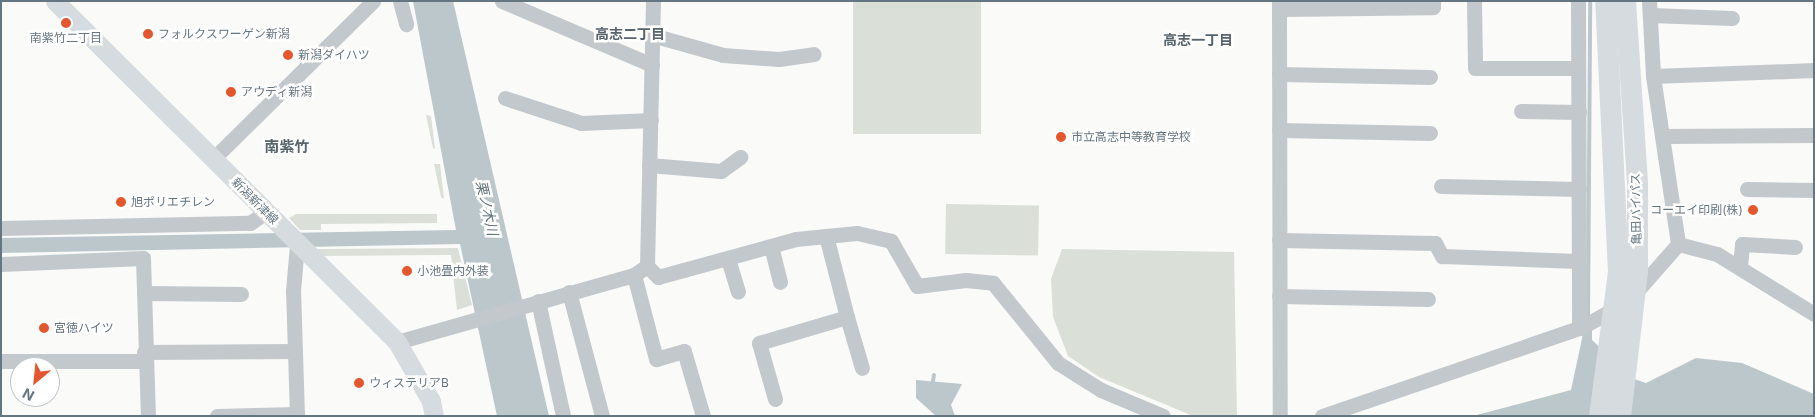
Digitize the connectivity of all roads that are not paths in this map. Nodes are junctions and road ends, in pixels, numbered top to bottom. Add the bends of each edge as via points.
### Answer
1 (55, 1) edge
2 (373, 1) edge
3 (400, 1) edge
4 (502, 1) edge
5 (653, 1) edge
6 (1433, 1) edge
7 (1474, 1) edge
8 (1578, 1) edge
9 (1605, 1) edge
10 (1625, 1) edge
11 (1280, 5) edge
12 (1649, 8) edge
13 (1732, 18) dead end
14 (406, 24) dead end
15 (652, 35) junction
16 (814, 54) dead end
17 (652, 66) junction
18 (1578, 68) junction
19 (1814, 70) edge
20 (1280, 74) junction
21 (1653, 76) junction
22 (1430, 77) dead end
23 (505, 98) dead end
24 (1521, 111) dead end
25 (1579, 112) junction
26 (651, 120) junction
27 (1279, 130) junction
28 (1430, 133) dead end
29 (1662, 136) junction
30 (1814, 136) edge
31 (740, 157) dead end
32 (212, 159) junction
33 (650, 165) junction
34 (1441, 186) dead end
35 (1580, 189) junction
36 (1747, 189) dead end
37 (1814, 190) edge
38 (266, 212) junction
39 (1, 228) edge
40 (826, 236) junction
41 (1279, 240) junction
42 (298, 244) junction
43 (1678, 244) junction
44 (771, 246) junction
45 (1795, 247) dead end
46 (728, 259) junction
47 (1578, 261) junction
48 (1, 264) edge
49 (647, 266) junction
50 (1740, 267) junction
51 (1628, 272) junction
52 (634, 275) junction
53 (780, 282) dead end
54 (738, 290) dead end
55 (569, 292) junction
56 (144, 293) junction
57 (241, 294) dead end
58 (1279, 296) junction
59 (1428, 299) dead end
60 (535, 302) junction
61 (1814, 314) edge
62 (847, 317) junction
63 (1585, 326) junction
64 (397, 342) junction
65 (295, 351) junction
66 (144, 357) junction
67 (1, 361) edge
68 (862, 368) dead end
69 (775, 399) dead end
70 (297, 415) edge
71 (148, 416) edge
72 (217, 416) edge
73 (434, 416) edge
74 (563, 416) edge
75 (602, 416) edge
76 (703, 416) edge
77 (1163, 416) edge
78 (1280, 416) edge
79 (1322, 416) edge
80 (1599, 416) edge
81 (1620, 416) edge

1 - 32 main road, 新潟新津線
2 - 32 street
3 - 14 street
4 - 17 street
5 - 15 street
6 - 11 street via 1433,7
7 - 18 street via 1475,68
8 - 18 street
9 - 51 highway, 亀田バイパス
10 - 51 highway, 亀田バイパス via 1637,182
11 - 20 street
12 - 13 street
12 - 21 street
15 - 16 street via 723,55 779,59
15 - 17 street
17 - 26 street
18 - 25 street
19 - 21 street
20 - 22 street
20 - 27 street
21 - 29 street
23 - 26 street via 581,123
24 - 25 street
25 - 35 street
26 - 33 street
27 - 28 street
27 - 41 street
29 - 30 street
29 - 43 street
31 - 33 street via 721,171
32 - 38 main road, 新潟新津線
33 - 49 street
34 - 35 street
35 - 47 street
36 - 37 street
38 - 39 street via 250,223
38 - 42 main road, 新潟新津線
40 - 44 street
40 - 62 street
40 - 77 street via 857,233 891,242 917,286 966,280 993,284 1058,363 1101,390
41 - 47 street via 1435,243 1442,256
41 - 58 street
42 - 64 main road, 新潟新津線
42 - 65 street
43 - 50 street via 1716,254
43 - 63 street via 1628,301
44 - 46 street
44 - 53 street
45 - 50 street via 1742,244
46 - 49 street via 658,277
46 - 54 street
47 - 63 street
48 - 56 street via 143,258
49 - 52 street
50 - 61 street
51 - 80 highway, 亀田バイパス
51 - 81 highway, 亀田バイパス
52 - 55 street
52 - 76 street via 656,359 684,351
55 - 60 street
55 - 75 street
56 - 57 street
56 - 66 street
58 - 59 street
58 - 78 street
60 - 64 street
60 - 74 street
62 - 68 street
62 - 69 street via 759,343
63 - 79 street
64 - 73 main road, 新潟新津線 via 432,401
65 - 66 street
65 - 70 street
66 - 67 street
66 - 71 street
70 - 72 street

